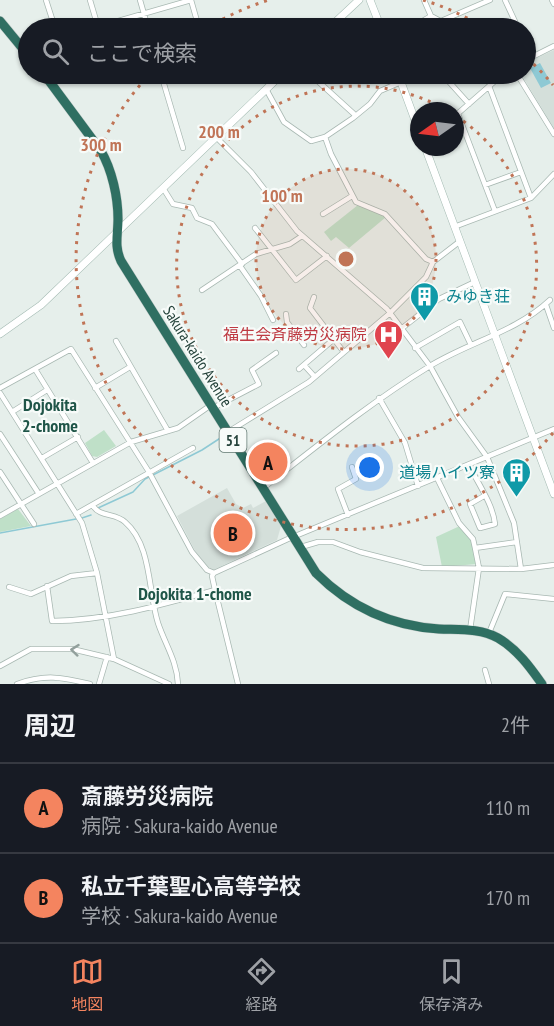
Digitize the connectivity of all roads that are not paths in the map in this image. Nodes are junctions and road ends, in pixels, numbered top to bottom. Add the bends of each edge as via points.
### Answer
1 (46, 0) edge
2 (90, 0) edge
3 (140, 0) edge
4 (191, 0) edge
5 (359, 0) edge
6 (370, 0) edge
7 (424, 0) edge
8 (490, 0) edge
9 (505, 0) edge
10 (552, 0) edge
11 (554, 4) edge
12 (144, 14) junction
13 (431, 16) junction
14 (52, 18) edge
15 (94, 18) edge
16 (130, 18) edge
17 (145, 18) edge
18 (196, 18) edge
19 (340, 18) edge
20 (377, 18) edge
21 (428, 18) edge
22 (435, 18) edge
23 (448, 18) edge
24 (513, 18) edge
25 (0, 21) edge
26 (18, 43) edge
27 (554, 46) edge
28 (536, 54) edge
29 (51, 84) edge
30 (164, 84) edge
31 (271, 84) edge
32 (321, 84) edge
33 (398, 84) edge
34 (401, 84) edge
35 (451, 84) edge
36 (491, 84) edge
37 (523, 84) edge
38 (489, 86) junction
39 (266, 89) junction
40 (469, 104) junction
41 (410, 107) edge
42 (464, 108) edge
43 (354, 114) junction
44 (464, 134) edge
45 (554, 134) edge
46 (216, 137) junction
47 (325, 137) junction
48 (183, 148) dead end
49 (428, 156) edge
50 (521, 172) junction
51 (554, 174) edge
52 (485, 185) junction
53 (163, 188) junction
54 (352, 196) junction
55 (531, 198) junction
56 (495, 211) junction
57 (323, 214) dead end
58 (454, 227) junction
59 (255, 228) dead end
60 (117, 234) junction
61 (302, 236) junction
62 (459, 242) junction
63 (272, 249) junction
64 (327, 256) junction
65 (434, 262) junction
66 (241, 265) junction
67 (475, 282) junction
68 (202, 290) dead end
69 (314, 297) dead end
70 (550, 300) dead end
71 (546, 305) junction
72 (390, 313) junction
73 (286, 314) dead end
74 (273, 320) dead end
75 (554, 328) edge
76 (401, 329) junction
77 (0, 334) edge
78 (495, 335) junction
79 (334, 339) junction
80 (116, 341) dead end
81 (304, 345) dead end
82 (471, 345) junction
83 (415, 348) junction
84 (343, 351) junction
85 (276, 353) dead end
86 (304, 365) junction
87 (430, 366) junction
88 (129, 367) junction
89 (35, 369) junction
90 (299, 369) dead end
91 (314, 376) junction
92 (95, 388) junction
93 (47, 390) junction
94 (0, 391) edge
95 (379, 398) junction
96 (212, 407) junction
97 (12, 412) junction
98 (554, 429) edge
99 (168, 431) junction
100 (228, 432) junction
101 (0, 434) edge
102 (78, 437) junction
103 (533, 438) junction
104 (131, 442) junction
105 (193, 448) dead end
106 (487, 457) junction
107 (42, 458) junction
108 (93, 463) junction
109 (469, 465) junction
110 (352, 467) dead end
111 (0, 472) edge
112 (151, 475) junction
113 (438, 478) junction
114 (7, 483) junction
115 (57, 483) junction
116 (418, 486) junction
117 (0, 487) edge
118 (262, 489) junction
119 (39, 494) junction
120 (554, 494) edge
121 (484, 496) junction
122 (21, 504) junction
123 (93, 506) junction
124 (76, 514) junction
125 (348, 515) junction
126 (0, 516) edge
127 (34, 525) dead end
128 (292, 537) junction
129 (517, 542) junction
130 (298, 548) junction
131 (475, 548) junction
132 (554, 565) edge
133 (479, 568) junction
134 (521, 568) junction
135 (97, 573) junction
136 (214, 573) junction
137 (47, 586) junction
138 (9, 588) dead end
139 (214, 590) junction
140 (554, 599) edge
141 (155, 606) junction
142 (105, 615) junction
143 (470, 630) junction
144 (489, 633) junction
145 (107, 657) junction
146 (114, 659) junction
147 (0, 666) edge
148 (484, 670) dead end
149 (161, 683) edge
150 (16, 684) edge
151 (90, 684) edge
152 (99, 684) edge
153 (169, 684) edge
154 (178, 684) edge
155 (238, 684) edge
156 (489, 684) edge
157 (542, 684) edge

1 - 14 street
2 - 15 street
3 - 12 street
4 - 12 street
4 - 18 street
5 - 19 street
6 - 20 street
7 - 13 street
8 - 23 street
9 - 24 street
10 - 11 street
12 - 16 street
12 - 17 street
13 - 21 street
13 - 22 street
25 - 26 highway
27 - 28 street
29 - 60 highway, Sakura-kaido Avenue / 51 via 104,156 116,203
30 - 48 street
31 - 39 street
32 - 43 street
33 - 43 street via 380,91 370,104
34 - 41 street
35 - 40 street
36 - 38 street
37 - 45 street
38 - 40 street
38 - 50 street
39 - 46 street
39 - 47 street via 284,122 311,141
40 - 42 street
43 - 47 street
44 - 52 street
46 - 53 street
46 - 61 street via 251,172
47 - 54 street
49 - 58 street
50 - 52 street
50 - 55 street
51 - 55 street
52 - 56 street
53 - 60 street
53 - 66 street via 173,204 192,208 197,218 212,224
54 - 57 street
54 - 65 street via 359,204 385,214 426,260
55 - 56 street
56 - 58 street
58 - 62 street
59 - 63 street
60 - 77 street via 41,305
60 - 96 highway, Sakura-kaido Avenue / 51 via 122,261
61 - 63 street
61 - 64 street
62 - 65 street
62 - 67 street
63 - 64 street via 296,280
63 - 66 street
64 - 72 street
65 - 72 street via 426,277
66 - 68 street
66 - 74 street
67 - 76 street via 439,299
67 - 78 street
69 - 79 street via 310,308
70 - 71 street
71 - 75 street
71 - 78 street
72 - 76 street
72 - 84 street
73 - 81 street via 287,322
76 - 83 street
78 - 82 street
78 - 103 street
79 - 84 street
79 - 86 street
80 - 88 street
82 - 83 street via 460,322
82 - 87 street
83 - 87 street
84 - 91 street
85 - 96 street via 252,370 259,384
86 - 90 street
86 - 91 street
87 - 95 street
87 - 106 street via 458,417
88 - 92 street
88 - 99 street
89 - 92 street via 70,349
89 - 93 street
89 - 94 street
91 - 100 street via 262,414
92 - 104 street
93 - 97 street
93 - 102 street
94 - 97 street
95 - 116 street via 405,443
95 - 118 street
96 - 99 street
96 - 100 highway, Sakura-kaido Avenue / 51
97 - 107 street
98 - 103 street
99 - 104 street
100 - 118 highway, Sakura-kaido Avenue / 51
101 - 119 street
102 - 107 street
102 - 108 street
103 - 106 street
103 - 120 street
104 - 108 street
104 - 112 street
105 - 112 street
106 - 109 street
106 - 129 street via 514,523
107 - 115 street
108 - 115 street
109 - 113 street
109 - 121 street
110 - 125 street via 356,479 338,489
111 - 114 street
112 - 123 street
112 - 136 street via 192,552
113 - 116 street
113 - 131 street
114 - 117 street
114 - 122 street
115 - 119 street
115 - 124 street
116 - 125 street
118 - 128 highway, Sakura-kaido Avenue / 51
119 - 122 street
121 - 121 street via 495,524 480,528 470,504
122 - 126 street
122 - 127 street
123 - 124 street
123 - 141 street via 99,512 125,520 136,536
124 - 135 street
125 - 128 street
128 - 130 highway, Sakura-kaido Avenue / 51
128 - 136 street
129 - 131 street
129 - 134 street
130 - 133 street via 333,542 423,568
130 - 143 highway, Sakura-kaido Avenue / 51 via 326,583 366,611 423,627
131 - 133 street
132 - 134 street
133 - 134 street
133 - 143 street
135 - 137 street via 71,576
135 - 142 street
136 - 139 street
137 - 138 street via 31,594
137 - 142 street via 52,621
139 - 141 street
139 - 155 street
140 - 144 street via 505,594
141 - 142 street
141 - 154 street via 177,669
142 - 146 street
143 - 144 highway, Sakura-kaido Avenue / 51
144 - 157 highway, Sakura-kaido Avenue / 51 via 514,650
145 - 146 street
145 -> 147 street via 72,649 37,648
145 - 152 street
146 - 149 street
148 - 156 street
149 - 153 street
150 - 151 street via 40,677

